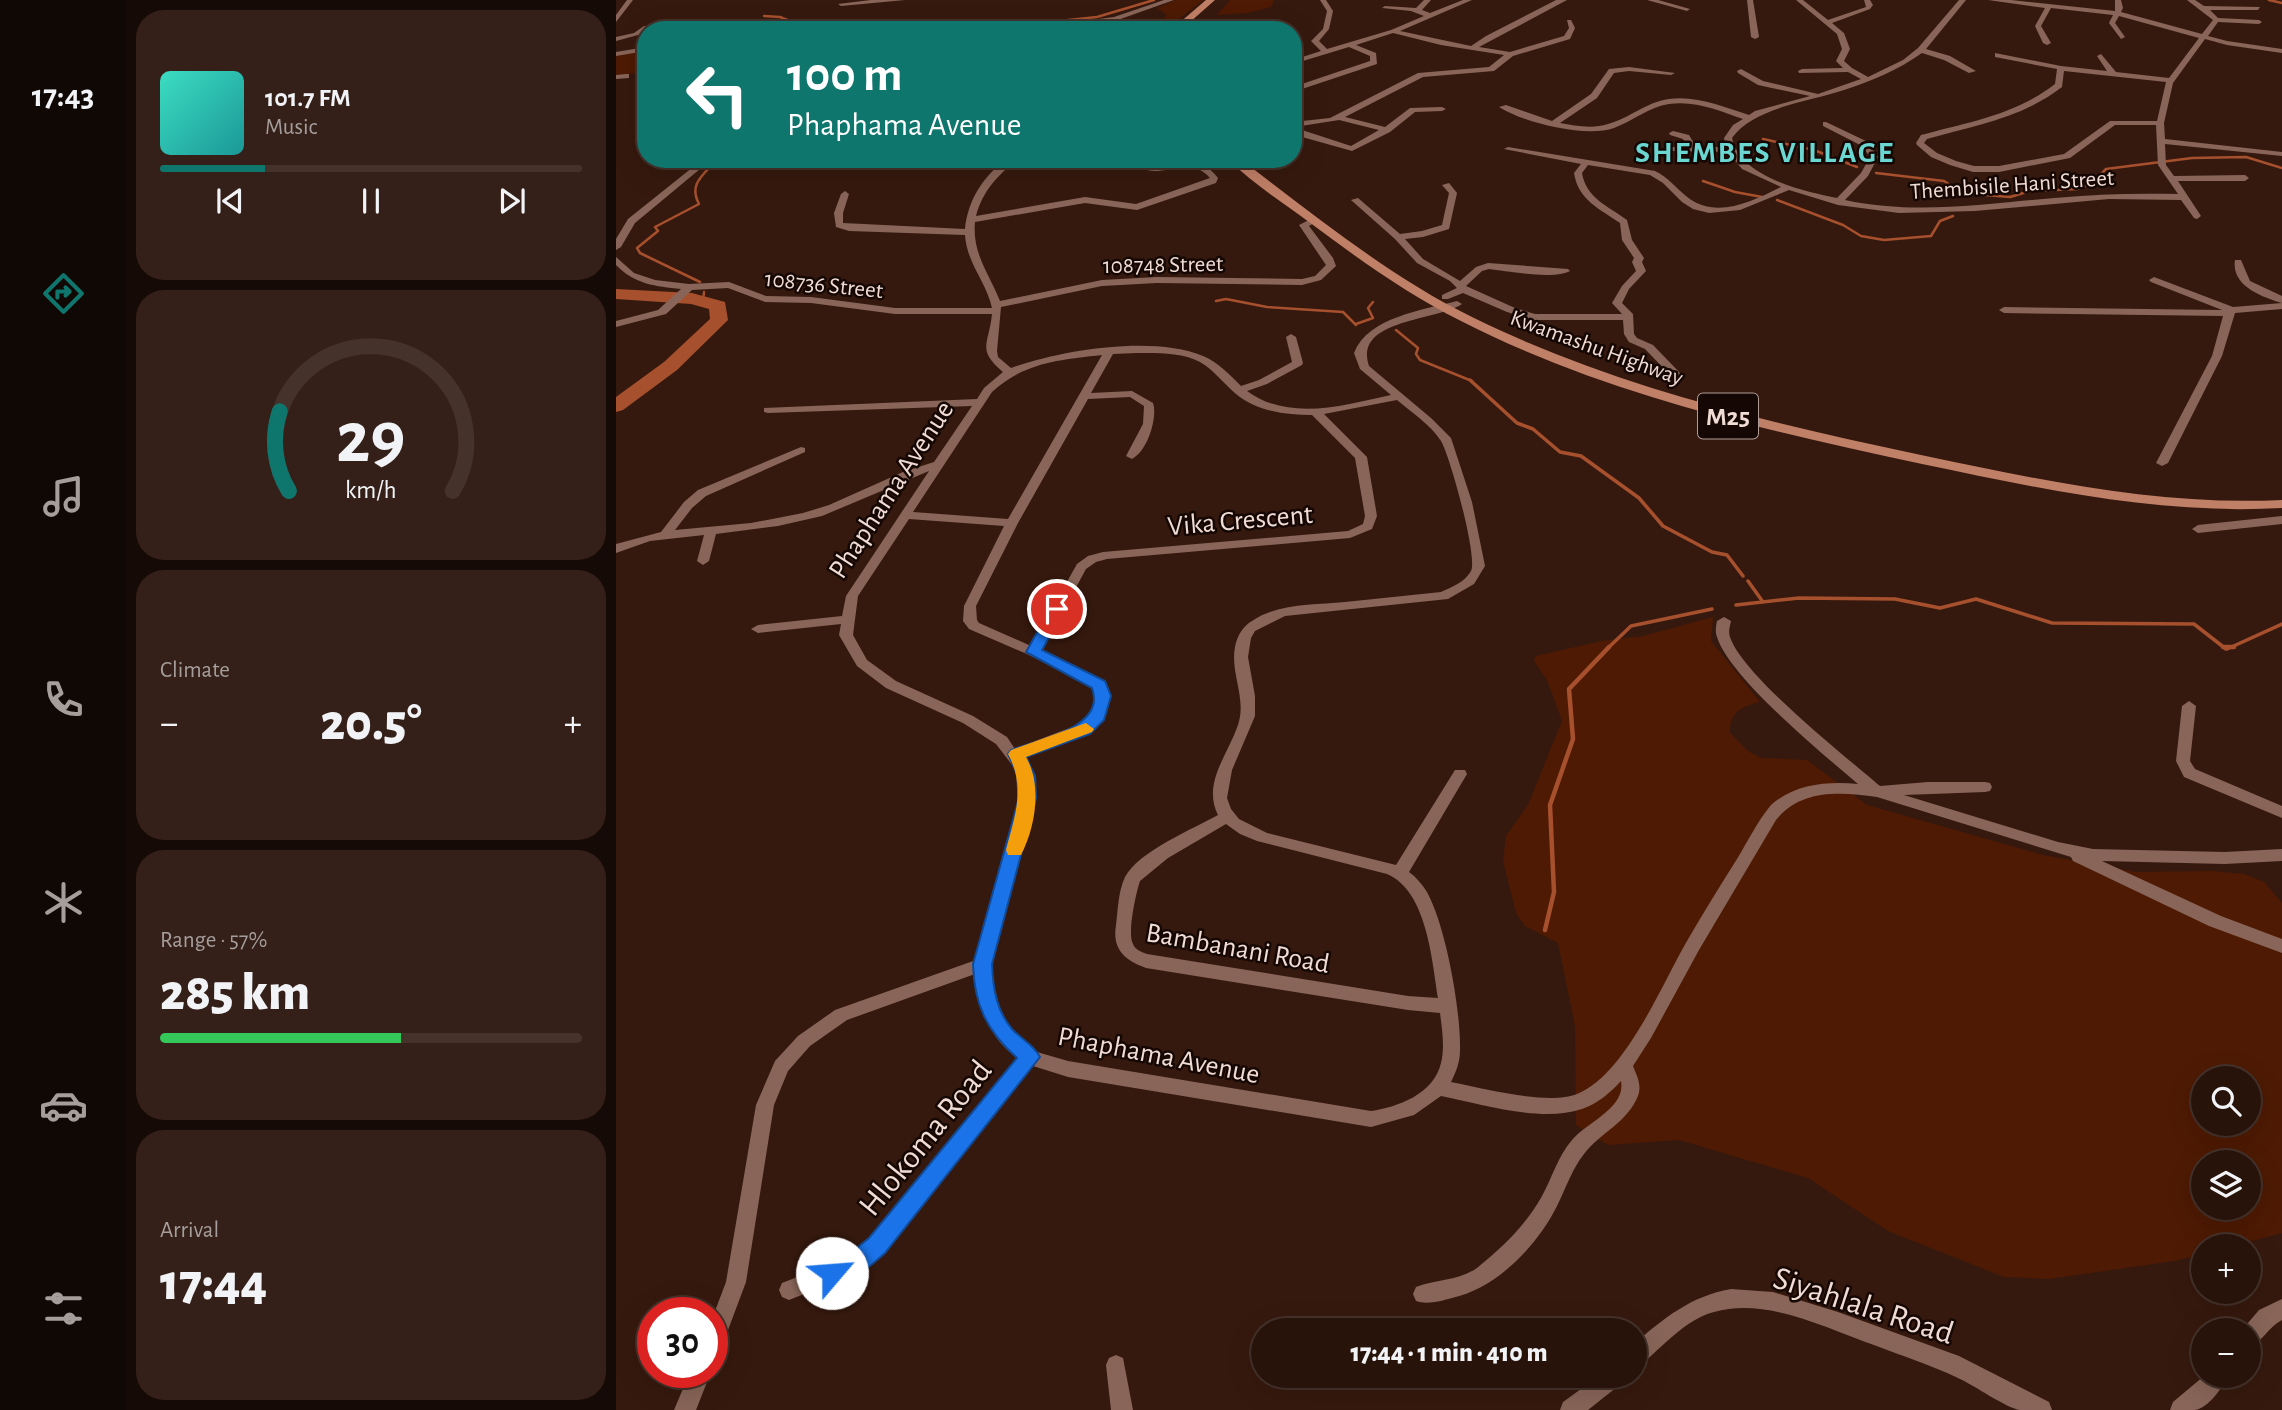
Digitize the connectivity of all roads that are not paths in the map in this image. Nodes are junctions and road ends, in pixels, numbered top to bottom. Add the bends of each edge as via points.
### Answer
1 (630, 0) edge
2 (902, 0) edge
3 (1171, 0) edge
4 (1211, 0) edge
5 (1222, 0) edge
6 (1322, 0) edge
7 (1428, 0) edge
8 (1469, 0) edge
9 (1563, 0) edge
10 (1650, 0) edge
11 (1750, 0) edge
12 (1799, 0) edge
13 (1867, 0) edge
14 (1963, 0) edge
15 (1991, 0) edge
16 (2118, 0) edge
17 (2190, 0) edge
18 (841, 4) dead end
19 (2049, 6) junction
20 (1385, 8) dead end
21 (2202, 8) junction
22 (2258, 8) dead end
23 (1687, 9) dead end
24 (618, 10) edge
25 (1418, 10) junction
26 (2118, 13) junction
27 (1431, 16) junction
28 (616, 20) edge
29 (2216, 20) junction
30 (1099, 21) edge
31 (1186, 21) edge
32 (1196, 21) edge
33 (1569, 21) dead end
34 (1829, 22) junction
35 (2259, 22) dead end
36 (1393, 31) junction
37 (637, 33) edge
38 (1755, 37) dead end
39 (2121, 37) dead end
40 (2202, 37) junction
41 (616, 39) edge
42 (2047, 43) dead end
43 (1350, 45) junction
44 (1474, 47) junction
45 (637, 50) edge
46 (1921, 50) junction
47 (2282, 51) edge
48 (1326, 52) junction
49 (616, 54) edge
50 (1510, 54) junction
51 (1998, 55) dead end
52 (2101, 56) dead end
53 (1302, 59) edge
54 (2061, 68) junction
55 (1849, 70) junction
56 (1741, 71) dead end
57 (1802, 71) dead end
58 (1972, 71) dead end
59 (2112, 72) junction
60 (1671, 73) dead end
61 (625, 76) dead end
62 (616, 77) edge
63 (1866, 79) junction
64 (2171, 80) junction
65 (1302, 87) edge
66 (1816, 96) junction
67 (1503, 107) dead end
68 (1443, 109) dead end
69 (1337, 117) junction
70 (1748, 118) junction
71 (1554, 123) junction
72 (2160, 123) junction
73 (1302, 124) edge
74 (1826, 124) dead end
75 (1387, 130) junction
76 (1673, 133) dead end
77 (1302, 134) edge
78 (2160, 141) junction
79 (1693, 148) junction
80 (1508, 149) dead end
81 (1669, 149) dead end
82 (1731, 150) junction
83 (2282, 154) edge
84 (1587, 161) junction
85 (697, 168) edge
86 (1002, 168) edge
87 (1201, 168) edge
88 (1244, 168) edge
89 (1260, 168) edge
90 (2245, 178) dead end
91 (2169, 179) junction
92 (1446, 185) dead end
93 (1788, 187) junction
94 (845, 194) dead end
95 (2184, 197) junction
96 (1355, 200) dead end
97 (1838, 202) junction
98 (2197, 216) dead end
99 (970, 220) junction
100 (1310, 223) junction
101 (967, 232) junction
102 (1398, 237) junction
103 (616, 247) edge
104 (616, 260) edge
105 (2238, 262) dead end
106 (1565, 271) dead end
107 (2154, 280) dead end
108 (689, 287) junction
109 (1461, 287) junction
110 (2282, 300) edge
111 (1449, 303) junction
112 (2282, 306) edge
113 (996, 308) junction
114 (2004, 310) dead end
115 (2230, 311) junction
116 (1628, 317) junction
117 (619, 326) edge
118 (1291, 337) dead end
119 (1110, 352) junction
120 (1010, 372) junction
121 (1676, 381) dead end
122 (1238, 391) junction
123 (1087, 396) junction
124 (1397, 397) junction
125 (981, 402) junction
126 (768, 410) dead end
127 (1315, 412) junction
128 (801, 450) dead end
129 (1132, 456) dead end
130 (2162, 463) dead end
131 (938, 465) junction
132 (2035, 478) junction
133 (2282, 493) edge
134 (2282, 504) edge
135 (906, 515) junction
136 (2282, 520) edge
137 (1012, 523) junction
138 (2198, 529) dead end
139 (711, 531) junction
140 (666, 534) junction
141 (616, 549) edge
142 (703, 561) dead end
143 (844, 620) junction
144 (1724, 621) dead end
145 (758, 629) dead end
146 (1034, 652) junction
147 (2189, 706) dead end
148 (1016, 754) junction
149 (1460, 774) dead end
150 (1985, 787) dead end
151 (1877, 792) junction
152 (2282, 812) edge
153 (1229, 816) junction
154 (2058, 848) junction
155 (2282, 855) edge
156 (1400, 873) junction
157 (2282, 946) edge
158 (983, 964) junction
159 (1446, 1006) junction
160 (1030, 1057) junction
161 (1623, 1064) junction
162 (1438, 1087) junction
163 (789, 1290) dead end
164 (1423, 1294) dead end
165 (728, 1304) edge
166 (2274, 1313) edge
167 (2261, 1325) edge
168 (1647, 1348) edge
169 (1116, 1365) dead end
170 (694, 1388) edge
171 (1599, 1388) edge
172 (2207, 1388) edge
173 (685, 1410) edge
174 (1122, 1410) edge
175 (1571, 1410) edge
176 (2041, 1410) edge
177 (2181, 1410) edge

1 - 24 street
2 - 18 street
3 - 30 street
4 - 31 main road
5 - 32 main road
6 - 48 street via 1330,11 1328,26 1315,41
7 - 25 street
8 - 27 street
9 - 44 street via 1546,5
10 - 23 street
11 - 38 street
12 - 34 street
13 - 34 street via 1868,9
14 - 46 street
15 - 19 street
16 - 26 street
17 - 21 street
19 - 26 street
19 - 42 street via 2038,27
20 - 25 street
21 - 22 street
21 - 29 street
24 - 28 street
25 - 27 street
26 - 39 street via 2112,23
26 - 40 street
27 - 36 street
29 - 35 street
29 - 40 street
33 - 50 street via 1567,37
34 - 55 street via 1843,38 1846,49 1840,61
36 - 43 street
36 - 44 street
37 - 41 street
40 - 47 street
40 - 64 street
43 - 48 street
43 - 65 street via 1373,55 1374,62
44 - 50 street
45 - 49 street
46 - 58 street
46 - 63 street
48 - 53 street
50 - 69 street via 1486,70 1416,76
51 - 54 street
52 - 59 street
54 - 59 street
54 - 72 street via 2059,85 2040,100 2000,118 1924,137 1920,143 1953,163 1999,169 2074,153 2113,123
55 - 57 street
55 - 63 street
56 - 66 street via 1761,83
59 - 64 street
60 - 71 street via 1612,71 1594,96
61 - 62 street
63 - 66 street
64 - 72 street
66 - 70 street
67 - 71 street
68 - 75 street via 1413,110
69 - 73 street
69 - 75 street
70 - 71 street via 1678,101 1658,104 1606,128
70 - 82 street via 1728,138
72 - 78 street
74 - 97 street via 1865,144 1874,157 1865,174
75 - 77 street via 1353,149
76 - 79 street via 1686,138
78 - 83 street
78 - 91 street via 2161,162
79 - 81 street
79 - 82 street
80 - 84 street
82 - 93 street, Thembisile Hani Street via 1748,169
84 - 93 street via 1660,176 1686,202 1710,209 1750,206
84 - 116 street via 1578,173 1580,189 1624,222 1627,240 1639,258 1640,271 1617,303
85 - 103 street via 631,221
86 - 99 street via 980,192
87 - 99 street via 1211,173 1213,181 1141,206 1085,200
88 - 100 main road, Kwamashu Highway / M25
89 - 111 main road, Kwamashu Highway / M25
90 - 91 street
91 - 95 street
92 - 102 street via 1453,193 1446,227
93 - 97 street, Thembisile Hani Street
94 - 101 street via 838,223 849,228
95 - 97 street, Thembisile Hani Street via 2096,197 1941,212 1884,210
95 - 98 street
96 - 102 street
99 - 101 street
100 - 111 main road, Kwamashu Highway / M25 via 1391,276
100 - 113 street, 108748 Street via 1329,260 1329,270 1318,278 1303,282 1092,284
101 - 113 street
102 - 109 street via 1420,261
104 - 108 street, 108736 Street via 636,278
105 - 110 street via 2244,282
106 - 109 street via 1488,266 1479,268
107 - 115 street
108 - 113 street, 108736 Street via 729,285 765,299 879,310
108 - 117 street via 656,315
109 - 111 street
109 - 116 street via 1534,317
111 - 124 street via 1371,333 1358,349 1364,367
111 - 132 main road, Kwamashu Highway / M25 via 1565,353 1673,391
112 - 115 street
113 - 120 street via 991,352
114 - 115 street
115 - 130 street via 2218,354
116 - 121 street via 1633,340 1649,346 1677,376
118 - 122 street via 1297,363
119 - 120 street, Phaphama Avenue via 1051,360
119 - 122 street, Phaphama Avenue via 1159,349 1189,354 1217,370
119 - 123 street
120 - 125 street, Phaphama Avenue
122 - 127 street, Phaphama Avenue via 1279,410
123 - 129 street via 1132,394 1149,405 1149,424
123 - 137 street
124 - 127 street, Phaphama Avenue
124 - 153 street via 1449,445 1479,554 1476,575 1443,596 1283,612 1248,630 1240,654 1250,693 1249,714 1220,783 1221,803
125 - 126 street
125 - 131 street, Phaphama Avenue
127 - 146 street, Vika Crescent via 1361,457 1371,516 1368,526 1350,534 1092,559 1081,567
128 - 140 street via 702,493
131 - 135 street, Phaphama Avenue
131 - 139 street via 818,513
132 - 133 main road, Kwamashu Highway / M25 via 2165,493
132 - 134 main road, Kwamashu Highway / M25 via 2164,503
135 - 137 street
135 - 143 street, Phaphama Avenue via 852,596
136 - 138 street
137 - 146 street via 973,598 970,621
139 - 140 street
139 - 142 street
140 - 141 street
143 - 145 street
143 - 148 street, Phaphama Avenue via 847,642 862,664 895,686 995,734
144 - 151 street via 1722,635 1730,652 1783,708
146 - 148 street via 1099,685 1103,696 1096,720 1084,730
147 - 152 street via 2183,761 2189,773
148 - 158 street, Phaphama Avenue via 1027,776 1028,798
149 - 156 street
150 - 151 street
151 - 154 street
151 - 161 street via 1811,790 1777,807
153 - 156 street via 1262,837
153 - 159 street, Bambanani Road via 1151,862 1133,878 1123,936 1129,954 1160,964
154 - 155 street via 2107,856
154 - 157 street via 2215,921
156 - 159 street, Phaphama Avenue via 1418,890 1432,924
158 - 160 street, Phaphama Avenue via 991,1014
158 - 165 street via 841,1016 804,1041 781,1066 765,1104 736,1282
159 - 162 street, Phaphama Avenue via 1452,1055
160 - 162 street, Phaphama Avenue via 1068,1069 1356,1118 1403,1112
160 - 163 street, Hlokoma Road via 877,1245 845,1268
161 - 162 street via 1593,1095 1571,1104 1536,1104
161 - 164 street via 1631,1091 1625,1104 1583,1140 1545,1210 1515,1247 1471,1283
166 - 167 street
168 - 176 street, Siyahlala Road via 1689,1314 1711,1303 1742,1298 1776,1303 1933,1356
169 - 174 street
170 - 173 street
171 - 175 street
172 - 177 street

